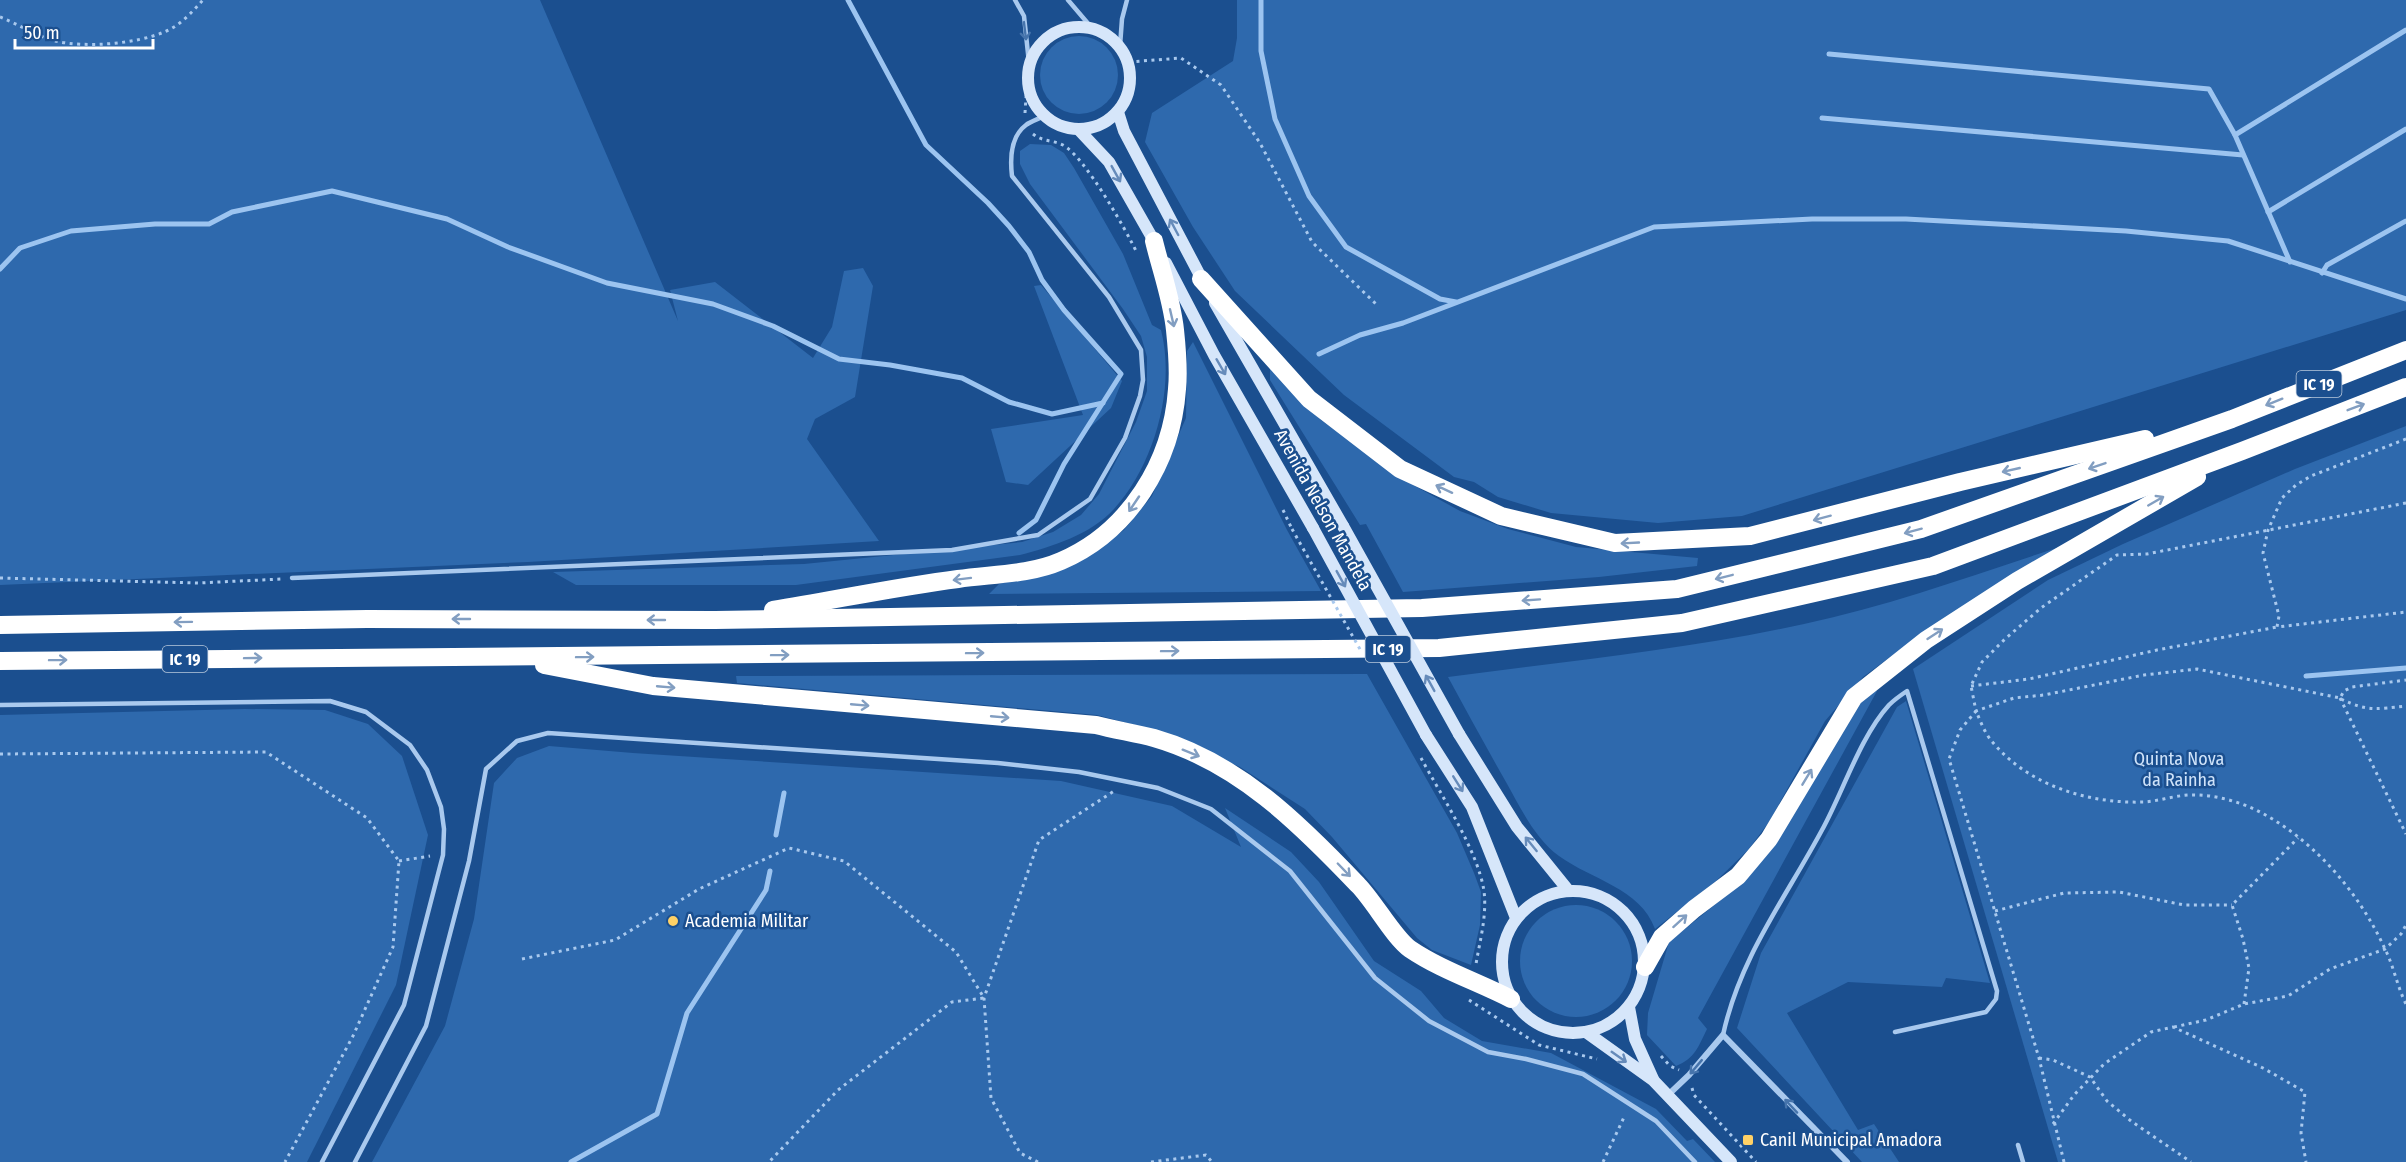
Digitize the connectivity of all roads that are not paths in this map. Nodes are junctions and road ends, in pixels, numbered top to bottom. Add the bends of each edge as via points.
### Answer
1 (1015, 0) edge
2 (1068, 0) edge
3 (1127, 0) edge
4 (1091, 27) junction
5 (1120, 46) junction
6 (1029, 63) junction
7 (1118, 112) junction
8 (1044, 116) junction
9 (1079, 130) junction
10 (1154, 241) junction
11 (1201, 279) junction
12 (2406, 350) edge
13 (2406, 387) edge
14 (2232, 419) junction
15 (2242, 451) junction
16 (292, 578) road end
17 (715, 620) junction
18 (0, 625) edge
19 (505, 658) junction
20 (0, 661) edge
21 (0, 705) edge
22 (1568, 890) junction
23 (1516, 918) junction
24 (1645, 967) junction
25 (1512, 999) junction
26 (1629, 1006) junction
27 (1586, 1032) junction
28 (1895, 1032) dead end
29 (1723, 1035) junction
30 (1653, 1080) junction
31 (1667, 1095) junction
32 (2018, 1145) dead end
33 (322, 1162) edge
34 (355, 1162) edge
35 (1695, 1162) edge
36 (1731, 1162) edge
37 (1847, 1162) edge
38 (2023, 1162) edge

1 -> 6 lane via 1023,16
2 - 4 lane
3 - 5 lane
4 - 5 main road
4 - 6 main road via 1073,26 1053,33 1036,47
5 - 7 main road via 1129,62 1130,88
6 - 8 main road via 1027,82 1033,101
7 - 9 main road via 1094,128
11 -> 7 main road, Avenida Nelson Mandela via 1124,131
8 - 9 main road
8 - 16 lane via 1024,126 1016,140 1010,159 1012,176 1109,297 1141,350 1143,380 1125,438 1090,499 1038,535 952,550
9 -> 10 main road, Avenida Nelson Mandela via 1109,162
10 -> 17 highway via 1175,328 1178,388 1165,446 1143,491 1126,516 1107,534 1059,562 1021,572 957,579
10 -> 23 main road, Avenida Nelson Mandela, bridge via 1426,735 1472,807
14 -> 11 highway via 1750,536 1615,543 1501,516 1400,469 1309,399
22 -> 11 main road, Avenida Nelson Mandela, bridge via 1517,827 1459,734
12 -> 14 highway, IC 19
15 -> 13 highway, IC 19
14 -> 17 highway, IC 19 via 1921,529 1677,589 1422,608
19 -> 15 highway, IC 19 via 1439,648 1682,623 1933,566
24 -> 15 highway via 1662,937 1738,876 1769,839 1854,697 1926,640 2017,581
17 -> 18 highway, IC 19 via 367,619
20 -> 19 highway, IC 19
19 -> 25 highway via 653,686 1096,725 1156,739 1208,760 1259,791 1295,820 1361,888 1407,947
21 - 33 lane via 330,701 366,712 410,745 427,770 441,807 443,855 404,1005
22 - 23 main road via 1548,894
22 - 24 main road via 1588,891 1607,898 1624,911 1636,927
23 - 25 main road via 1503,944 1502,972
24 - 26 main road via 1640,988
25 - 27 main road via 1536,1023 1552,1030
26 - 27 main road via 1610,1023
26 - 30 main road via 1635,1039
27 -> 30 main road
28 - 29 lane via 1986,1012 1997,991 1907,691 1889,705 1867,739 1822,830 1753,949 1729,1008
29 -> 31 street
37 -> 29 street
30 - 31 main road
31 - 36 main road
32 - 38 lane
34 - 35 lane via 426,1026 469,861 486,769 517,741 548,733 986,762 1079,772 1158,788 1211,809 1290,871 1375,978 1429,1021 1488,1052 1582,1074 1656,1121

